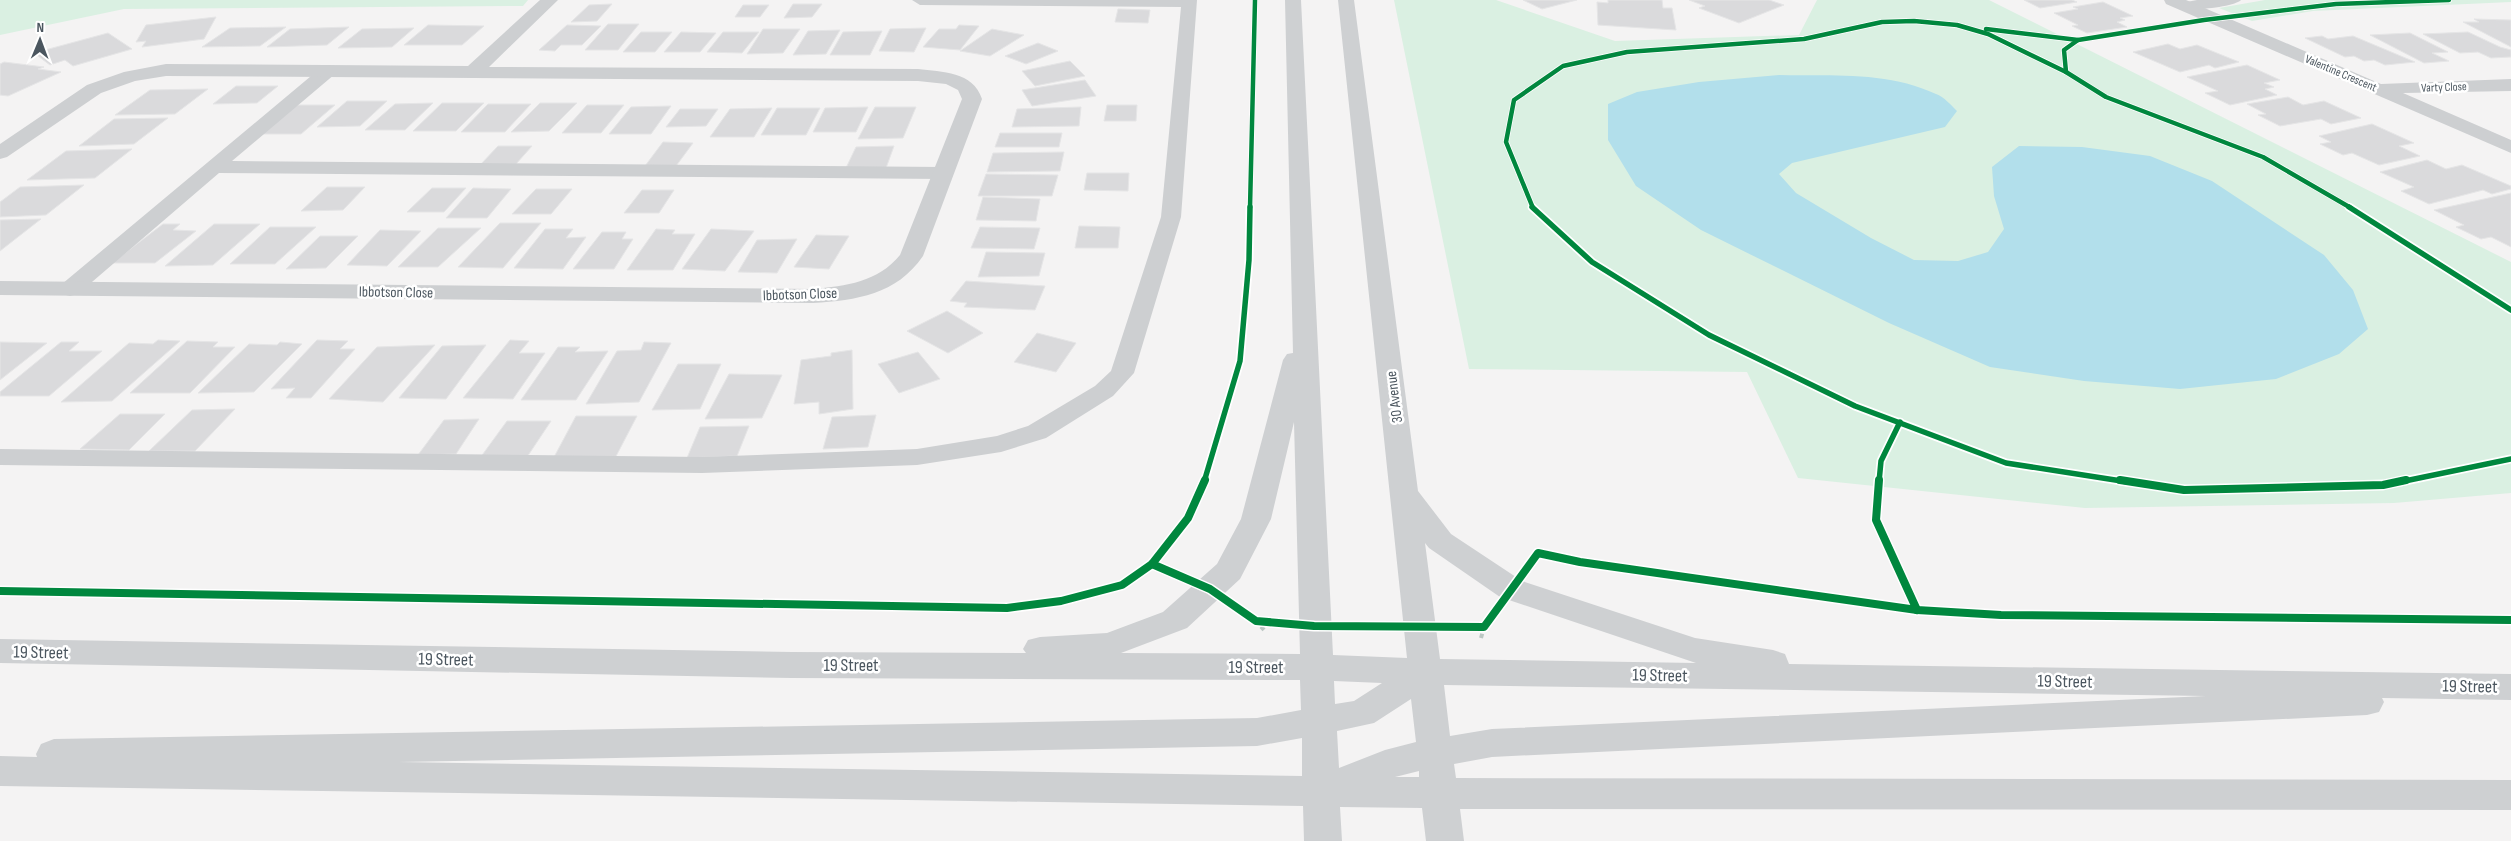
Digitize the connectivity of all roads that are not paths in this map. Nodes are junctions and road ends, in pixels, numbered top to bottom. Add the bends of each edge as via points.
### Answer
1 (550, 0) edge
2 (920, 0) edge
3 (1293, 0) edge
4 (1346, 0) edge
5 (2233, 0) edge
6 (1189, 1) edge
7 (2179, 3) edge
8 (329, 70) junction
9 (474, 71) junction
10 (2511, 84) edge
11 (2378, 89) junction
12 (2511, 146) edge
13 (0, 152) edge
14 (215, 168) junction
15 (943, 173) junction
16 (0, 288) edge
17 (70, 289) junction
18 (1304, 329) junction
19 (0, 457) edge
20 (1405, 494) junction
21 (0, 651) edge
22 (792, 665) junction
23 (1316, 667) junction
24 (1426, 672) junction
25 (1864, 678) junction
26 (2511, 687) edge
27 (2511, 695) edge
28 (1317, 720) junction
29 (1436, 754) junction
30 (0, 755) edge
31 (0, 771) edge
32 (1319, 792) junction
33 (1440, 794) junction
34 (2511, 796) edge
35 (1322, 841) edge
36 (1445, 841) edge

1 - 9 street
2 - 6 lane
3 - 18 main road
4 - 20 main road, 30 Avenue
5 - 7 lane
6 - 19 lane via 1172,217 1122,373 1104,391 1037,432 1001,444 917,457 702,465
7 - 11 street, Valentine Crescent
8 - 9 street, Ibbotson Close
8 - 13 street, Ibbotson Close via 166,70 131,76 77,98
8 - 14 lane
9 - 15 street, Ibbotson Close via 918,75 952,80 965,85 971,91 972,99
10 - 11 street, Varty Close
11 - 12 street, Valentine Crescent
14 - 15 lane
14 - 17 lane
15 - 17 street, Ibbotson Close via 904,268 878,283 836,294
16 - 17 street, Ibbotson Close
18 - 22 main road via 1256,519 1229,571 1175,620 1109,645
18 - 23 main road
20 - 24 main road, 30 Avenue
20 - 25 main road via 1440,541 1511,589 1694,650
21 - 22 main road, 19 Street
22 - 23 main road, 19 Street
23 - 24 main road, 19 Street
23 - 28 main road
24 - 25 main road, 19 Street
24 - 28 main road via 1362,713
24 - 29 main road, 30 Avenue
25 - 26 main road, 19 Street
27 - 29 main road via 1492,744
28 - 30 main road via 1257,732
28 - 32 main road
29 - 32 main road via 1398,760
29 - 33 main road, 30 Avenue
31 - 32 main road
32 - 33 main road
32 - 35 main road
33 - 34 main road
33 - 36 main road, 30 Avenue

